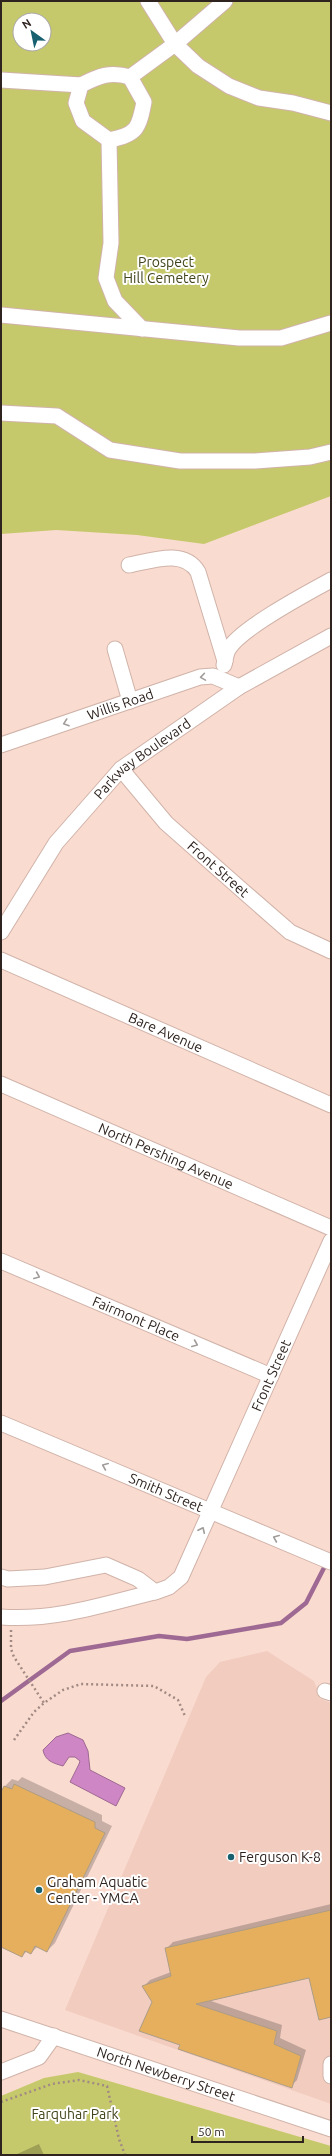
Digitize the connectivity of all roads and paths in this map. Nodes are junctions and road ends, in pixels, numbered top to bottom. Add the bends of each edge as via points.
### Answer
1 (148, 1) edge
2 (225, 1) edge
3 (175, 44) junction
4 (130, 77) junction
5 (1, 80) edge
6 (81, 85) junction
7 (331, 113) edge
8 (109, 140) junction
9 (116, 301) junction
10 (1, 315) edge
11 (331, 324) edge
12 (106, 325) junction
13 (142, 329) junction
14 (1, 413) edge
15 (331, 452) edge
16 (129, 565) dead end
17 (331, 580) edge
18 (331, 636) edge
19 (115, 649) dead end
20 (225, 661) junction
21 (221, 679) junction
22 (239, 687) junction
23 (130, 701) junction
24 (1, 745) edge
25 (121, 769) junction
26 (1, 932) edge
27 (331, 951) edge
28 (1, 960) edge
29 (1, 1084) edge
30 (331, 1104) edge
31 (331, 1228) edge
32 (331, 1241) edge
33 (1, 1261) edge
34 (271, 1376) junction
35 (1, 1422) edge
36 (211, 1511) junction
37 (331, 1562) edge
38 (1, 1577) edge
39 (155, 1592) junction
40 (6, 1617) edge
41 (44, 1703) junction
42 (185, 1716) dead end
43 (14, 1740) dead end
44 (1, 2019) edge
45 (54, 2036) junction
46 (331, 2064) edge
47 (1, 2072) edge
48 (331, 2076) edge
49 (1, 2102) edge
50 (331, 2128) edge
51 (125, 2155) edge

1 - 3 street
2 - 3 street
3 - 4 street
3 - 7 street via 198,66 229,86 259,98
4 - 6 street via 117,73 98,76
4 - 8 street via 144,102 140,125 126,137
5 - 6 street
6 - 8 street via 76,103 83,121
8 - 9 street via 111,242 106,278
9 - 12 street
9 - 13 street
10 - 12 street
11 - 13 street via 281,338 239,338
12 - 13 street
14 - 15 street via 57,416 110,450 180,461 255,461 310,457
16 - 20 street via 172,558 192,563 198,572
17 - 20 street via 288,604 238,640 228,650
18 - 22 street, Parkway Boulevard
19 - 23 street
20 - 21 street
21 - 22 street, Willis Road
21 -> 23 street, Willis Road via 213,676 200,677
22 - 25 street, Parkway Boulevard
23 -> 24 street, Willis Road
25 - 26 street, Parkway Boulevard via 56,843
25 - 27 street, Front Street via 166,822 255,902 290,932
28 - 30 street, Bare Avenue
29 - 31 street, North Pershing Avenue
32 - 34 street, Front Street
33 -> 34 street, Fairmont Place
34 - 36 street, Front Street
36 -> 35 street, Smith Street
37 -> 36 street, Smith Street
39 -> 36 street, Front Street via 169,1587 181,1577
38 - 39 street via 8,1579 45,1576 106,1566 138,1579
39 - 40 street, Front Street via 61,1615 24,1619
40 - 41 path via 11,1650
41 - 42 path via 63,1690 81,1684 154,1686 178,1700
41 - 43 path via 34,1712
44 - 45 street, North Newberry Street
45 - 47 street via 39,2057
45 - 50 street, North Newberry Street
46 - 48 street
49 - 51 path via 52,2084 78,2080 107,2086

